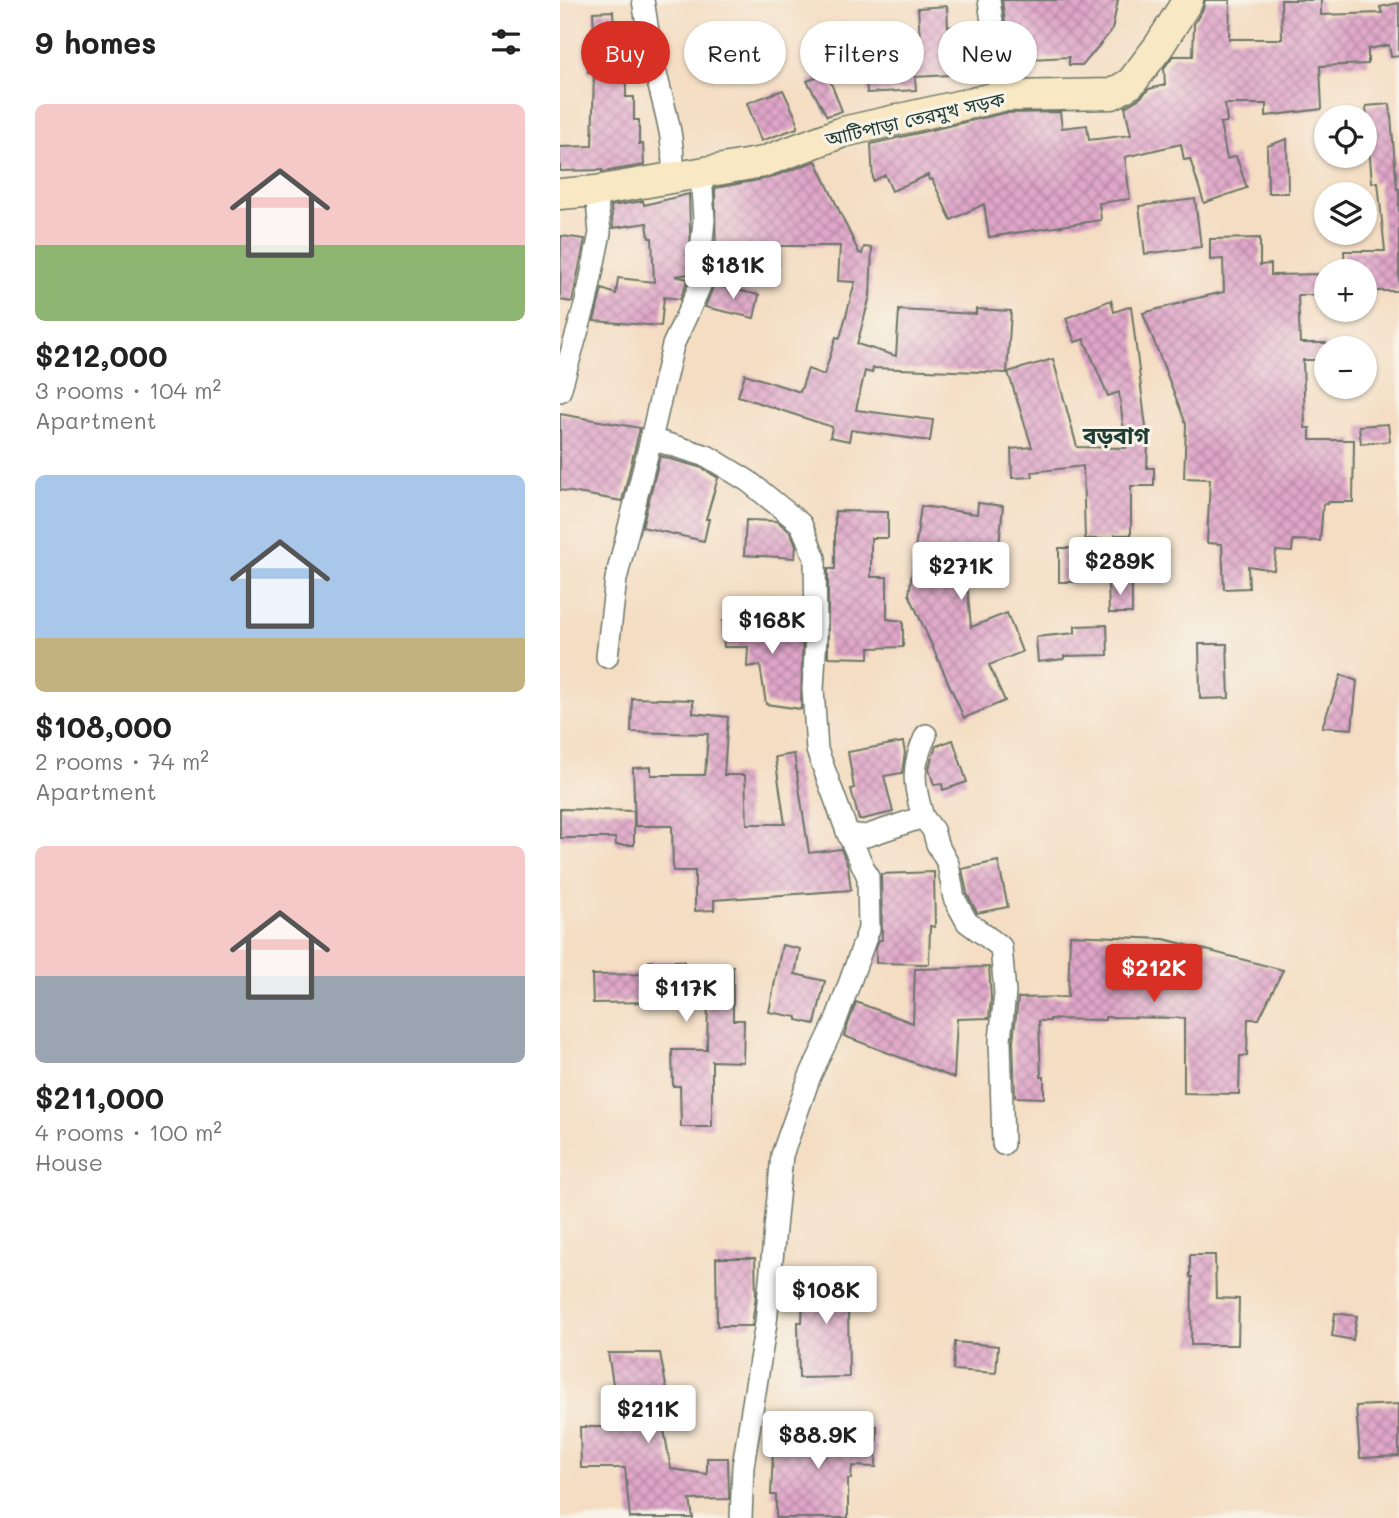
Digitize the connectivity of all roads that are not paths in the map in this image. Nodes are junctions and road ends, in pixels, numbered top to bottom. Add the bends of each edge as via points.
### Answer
1 (643, 0) edge
2 (989, 0) edge
3 (1188, 0) edge
4 (1002, 96) junction
5 (686, 175) junction
6 (596, 191) junction
7 (560, 194) edge
8 (560, 391) edge
9 (651, 439) junction
10 (607, 657) dead end
11 (926, 735) dead end
12 (923, 817) junction
13 (848, 834) junction
14 (1003, 1144) dead end
15 (741, 1518) edge

1 - 5 street via 674,162
2 - 4 street
3 - 4 main road, আটিপাড়া তেরমুখ সড়ক via 1130,83 1112,94
4 - 5 main road, আটিপাড়া তেরমুখ সড়ক via 844,132 763,162
5 - 6 main road, আটিপাড়া তেরমুখ সড়ক
5 - 9 street via 704,220 704,263 700,286 673,345
6 - 7 main road, আটিপাড়া তেরমুখ সড়ক
6 - 8 street via 600,233
9 - 10 street via 616,579
9 - 13 street via 707,456 748,481 801,524 815,558 817,750
11 - 12 street via 916,757 916,792
12 - 13 street via 866,836
12 - 14 street via 948,864 954,898 967,922 1001,947 1005,993 1000,1040
13 - 15 street via 868,877 869,929 782,1156 766,1323 743,1466

